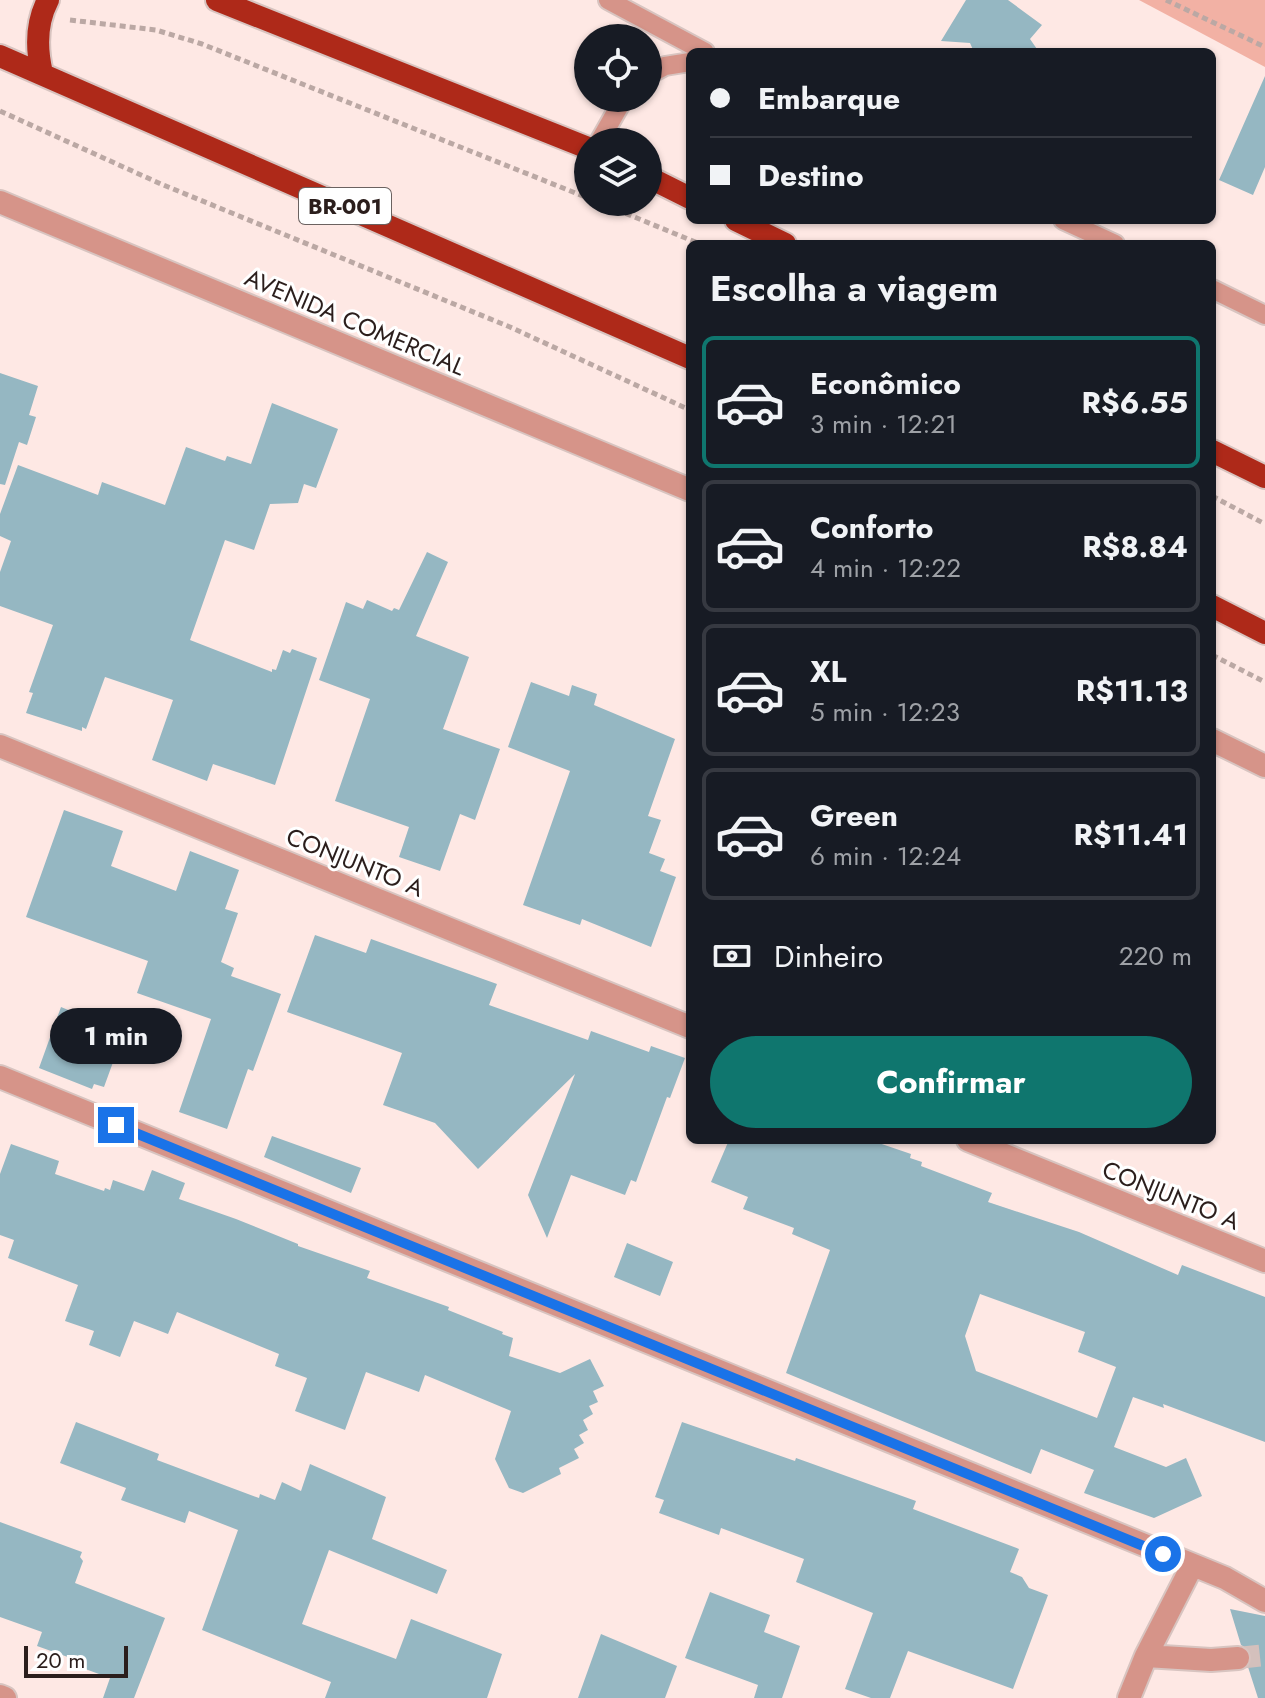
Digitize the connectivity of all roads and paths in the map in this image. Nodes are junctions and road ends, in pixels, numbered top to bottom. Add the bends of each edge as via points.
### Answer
1 (217, 0) edge
2 (608, 0) edge
3 (1166, 0) edge
4 (44, 8) edge
5 (1265, 47) edge
6 (698, 48) edge
7 (0, 56) edge
8 (686, 63) edge
9 (662, 68) edge
10 (42, 73) junction
11 (0, 111) edge
12 (574, 142) edge
13 (662, 184) edge
14 (574, 192) edge
15 (686, 196) edge
16 (0, 202) edge
17 (632, 216) edge
18 (744, 224) edge
19 (1072, 224) edge
20 (690, 240) edge
21 (777, 240) edge
22 (1106, 240) edge
23 (1216, 291) edge
24 (1265, 315) edge
25 (686, 356) edge
26 (686, 408) edge
27 (1216, 453) edge
28 (1265, 477) edge
29 (686, 488) edge
30 (1216, 498) edge
31 (1265, 524) edge
32 (1216, 608) edge
33 (1265, 633) edge
34 (1216, 657) edge
35 (1265, 682) edge
36 (1216, 742) edge
37 (0, 746) edge
38 (1265, 766) edge
39 (686, 1025) edge
40 (0, 1077) edge
41 (978, 1144) edge
42 (1265, 1261) edge
43 (1192, 1566) junction
44 (1265, 1601) edge
45 (1146, 1656) junction
46 (1238, 1658) tunnel mouth
47 (1129, 1698) edge

1 - 12 highway
2 - 6 lane
3 - 5 path
4 - 10 highway via 38,55
4 - 14 path via 202,44
7 - 10 highway, BR-001
8 - 9 lane
10 - 25 highway, BR-001
11 - 26 path via 175,190 510,327
13 - 15 highway
16 - 29 street, AVENIDA COMERCIAL
17 - 20 path
18 - 21 highway
19 - 22 lane
23 - 24 lane
27 - 28 highway
30 - 31 path
32 - 33 highway
34 - 35 path
36 - 38 street
37 - 39 street, CONJUNTO A
40 - 43 street
41 - 42 street, CONJUNTO A
43 - 44 street
43 - 45 street
45 - 46 street
45 - 47 street

